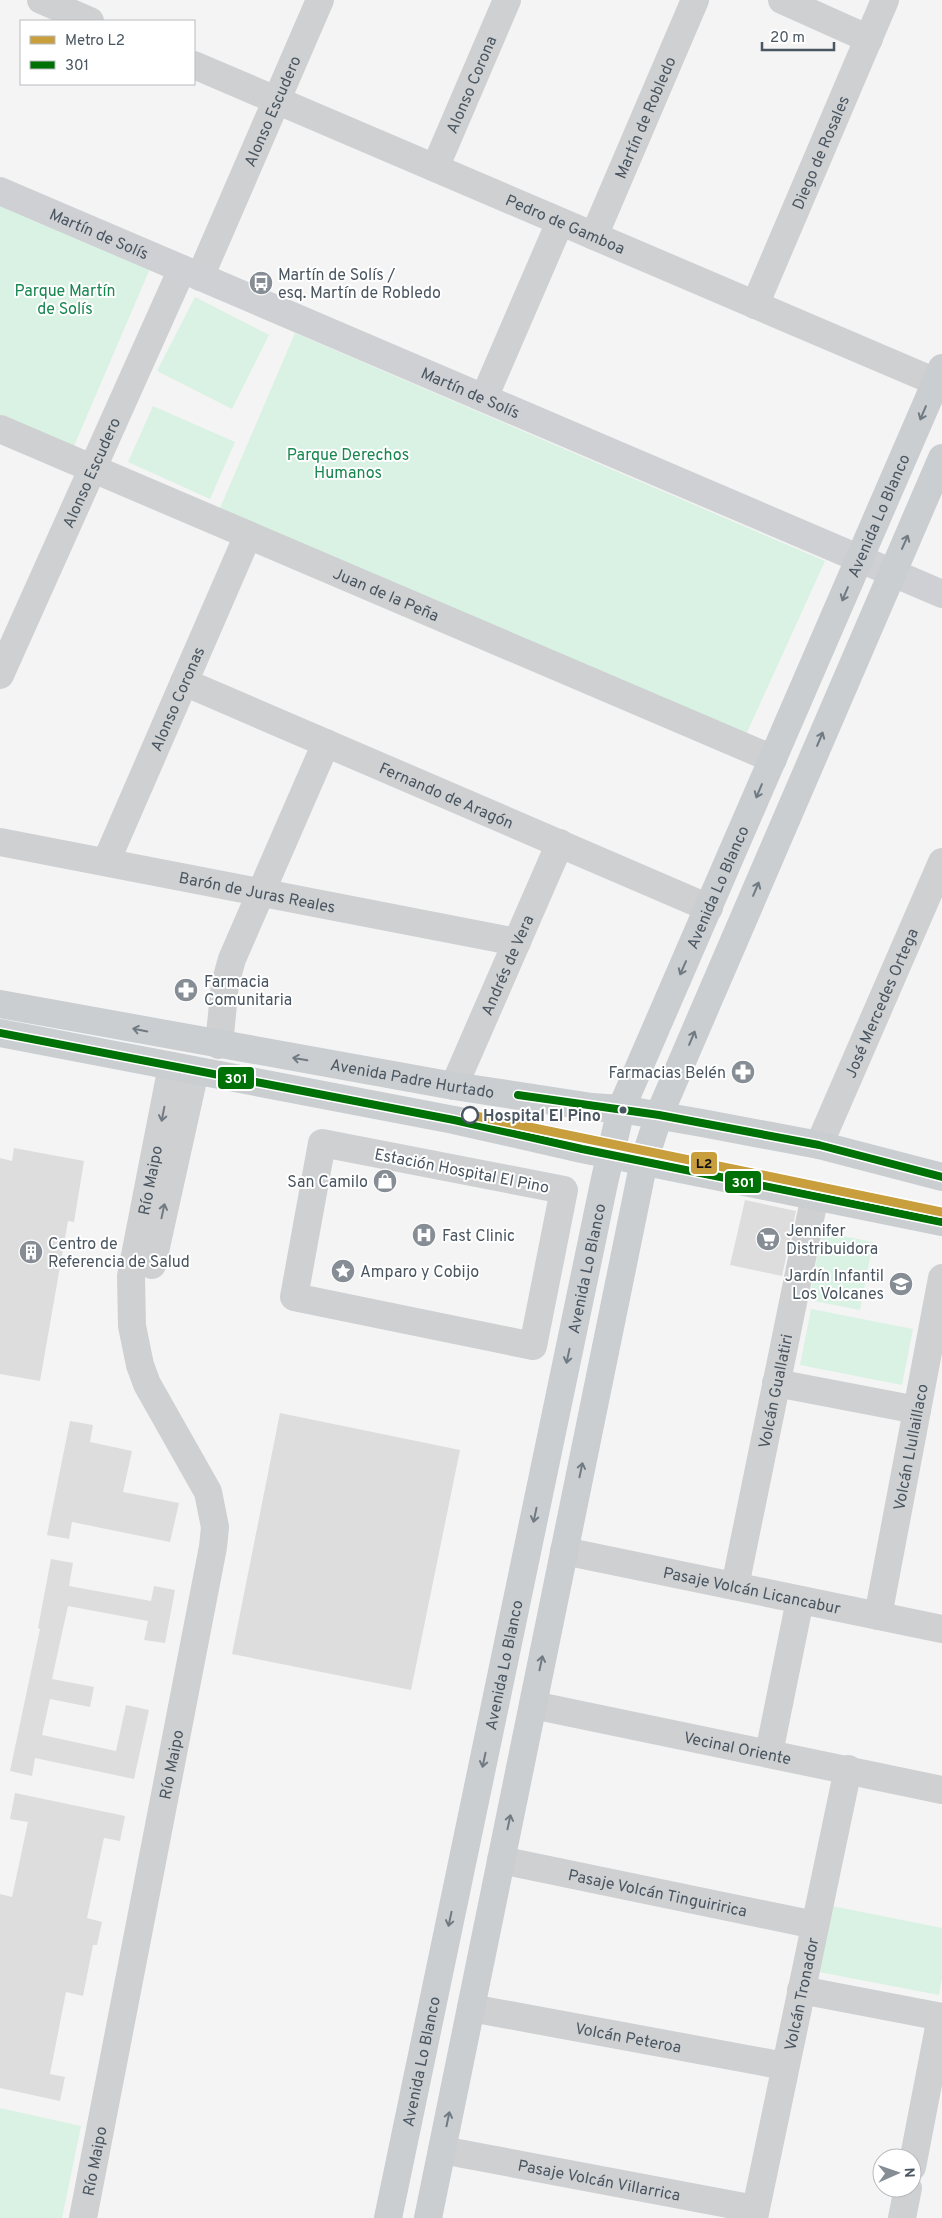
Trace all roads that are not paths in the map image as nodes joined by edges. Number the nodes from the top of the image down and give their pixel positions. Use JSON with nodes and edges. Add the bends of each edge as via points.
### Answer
{"nodes":[{"id":1,"x":41,"y":0,"type":"edge"},
{"id":2,"x":320,"y":0,"type":"edge"},
{"id":3,"x":507,"y":0,"type":"edge"},
{"id":4,"x":695,"y":0,"type":"edge"},
{"id":5,"x":782,"y":0,"type":"edge"},
{"id":6,"x":885,"y":0,"type":"edge"},
{"id":7,"x":88,"y":20,"type":"edge"},
{"id":8,"x":869,"y":39,"type":"junction"},
{"id":9,"x":195,"y":65,"type":"edge"},
{"id":10,"x":277,"y":101,"type":"junction"},
{"id":11,"x":435,"y":168,"type":"junction"},
{"id":12,"x":0,"y":191,"type":"edge"},
{"id":13,"x":560,"y":222,"type":"junction"},
{"id":14,"x":594,"y":236,"type":"junction"},
{"id":15,"x":191,"y":273,"type":"junction"},
{"id":16,"x":755,"y":305,"type":"junction"},
{"id":17,"x":939,"y":375,"type":"edge"},
{"id":18,"x":484,"y":398,"type":"junction"},
{"id":19,"x":0,"y":429,"type":"edge"},
{"id":20,"x":942,"y":458,"type":"edge"},
{"id":21,"x":92,"y":468,"type":"junction"},
{"id":22,"x":248,"y":535,"type":"junction"},
{"id":23,"x":860,"y":559,"type":"junction"},
{"id":24,"x":892,"y":572,"type":"junction"},
{"id":25,"x":942,"y":594,"type":"edge"},
{"id":26,"x":0,"y":672,"type":"edge"},
{"id":27,"x":184,"y":682,"type":"junction"},
{"id":28,"x":326,"y":743,"type":"junction"},
{"id":29,"x":773,"y":759,"type":"junction"},
{"id":30,"x":0,"y":842,"type":"edge"},
{"id":31,"x":560,"y":843,"type":"junction"},
{"id":32,"x":106,"y":862,"type":"junction"},
{"id":33,"x":942,"y":862,"type":"edge"},
{"id":34,"x":260,"y":892,"type":"junction"},
{"id":35,"x":709,"y":908,"type":"junction"},
{"id":36,"x":517,"y":942,"type":"junction"},
{"id":37,"x":0,"y":1004,"type":"edge"},
{"id":38,"x":0,"y":1033,"type":"edge"},
{"id":39,"x":219,"y":1045,"type":"junction"},
{"id":40,"x":183,"y":1068,"type":"junction"},
{"id":41,"x":454,"y":1086,"type":"junction"},
{"id":42,"x":621,"y":1109,"type":"junction"},
{"id":43,"x":659,"y":1115,"type":"junction"},
{"id":44,"x":819,"y":1145,"type":"junction"},
{"id":45,"x":610,"y":1154,"type":"junction"},
{"id":46,"x":644,"y":1161,"type":"junction"},
{"id":47,"x":942,"y":1177,"type":"edge"},
{"id":48,"x":815,"y":1195,"type":"junction"},
{"id":49,"x":942,"y":1222,"type":"edge"},
{"id":50,"x":942,"y":1278,"type":"edge"},
{"id":51,"x":294,"y":1297,"type":"joint"},
{"id":52,"x":776,"y":1383,"type":"junction"},
{"id":53,"x":917,"y":1410,"type":"junction"},
{"id":54,"x":564,"y":1551,"type":"junction"},
{"id":55,"x":735,"y":1586,"type":"junction"},
{"id":56,"x":800,"y":1600,"type":"junction"},
{"id":57,"x":878,"y":1616,"type":"junction"},
{"id":58,"x":942,"y":1629,"type":"edge"},
{"id":59,"x":533,"y":1705,"type":"junction"},
{"id":60,"x":769,"y":1753,"type":"junction"},
{"id":61,"x":848,"y":1769,"type":"junction"},
{"id":62,"x":942,"y":1790,"type":"edge"},
{"id":63,"x":501,"y":1860,"type":"junction"},
{"id":64,"x":815,"y":1925,"type":"junction"},
{"id":65,"x":801,"y":1990,"type":"junction"},
{"id":66,"x":471,"y":2008,"type":"junction"},
{"id":67,"x":942,"y":2017,"type":"edge"},
{"id":68,"x":785,"y":2066,"type":"junction"},
{"id":69,"x":916,"y":2148,"type":"edge"},
{"id":70,"x":442,"y":2150,"type":"junction"},
{"id":71,"x":906,"y":2198,"type":"edge"},
{"id":72,"x":754,"y":2214,"type":"edge"},
{"id":73,"x":84,"y":2218,"type":"edge"},
{"id":74,"x":388,"y":2218,"type":"edge"},
{"id":75,"x":428,"y":2218,"type":"edge"},
{"id":76,"x":902,"y":2218,"type":"edge"}],
"edges":[{"from":1,"to":7,"type":"street"},
{"from":2,"to":10,"type":"street","name":"Alonso Escudero"},
{"from":3,"to":11,"type":"street","name":"Alonso Corona"},
{"from":4,"to":14,"type":"street","name":"Martín de Robledo"},
{"from":5,"to":8,"type":"street"},
{"from":6,"to":8,"type":"street","name":"Diego de Rosales"},
{"from":8,"to":16,"type":"street","name":"Diego de Rosales"},
{"from":9,"to":10,"type":"street","name":"Pedro de Gamboa"},
{"from":10,"to":11,"type":"street","name":"Pedro de Gamboa"},
{"from":10,"to":15,"type":"street","name":"Alonso Escudero"},
{"from":11,"to":13,"type":"street","name":"Pedro de Gamboa"},
{"from":12,"to":15,"type":"street","name":"Martín de Solís"},
{"from":13,"to":14,"type":"street","name":"Pedro de Gamboa"},
{"from":13,"to":18,"type":"street"},
{"from":14,"to":16,"type":"street","name":"Pedro de Gamboa"},
{"from":15,"to":18,"type":"street","name":"Martín de Solís"},
{"from":15,"to":21,"type":"street","name":"Alonso Escudero"},
{"from":16,"to":17,"type":"street","name":"Pedro de Gamboa"},
{"from":17,"to":23,"type":"main road","name":"Avenida Lo Blanco","one_way":true},
{"from":18,"to":23,"type":"street","name":"Martín de Solís"},
{"from":19,"to":21,"type":"street","name":"Juan de la Peña"},
{"from":24,"to":20,"type":"main road","one_way":true},
{"from":21,"to":22,"type":"street","name":"Juan de la Peña"},
{"from":21,"to":26,"type":"street","name":"Alonso Escudero"},
{"from":22,"to":27,"type":"street","name":"Alonso Coronas"},
{"from":22,"to":29,"type":"street","name":"Juan de la Peña"},
{"from":23,"to":24,"type":"street","name":"Martín de Solís"},
{"from":23,"to":29,"type":"main road","name":"Avenida Lo Blanco","one_way":true},
{"from":24,"to":25,"type":"street","name":"Martín de Solís"},
{"from":43,"to":24,"type":"main road","one_way":true},
{"from":27,"to":28,"type":"street","name":"Fernando de Aragón"},
{"from":27,"to":32,"type":"street","name":"Alonso Coronas"},
{"from":28,"to":31,"type":"street","name":"Fernando de Aragón"},
{"from":28,"to":34,"type":"street"},
{"from":29,"to":35,"type":"main road","name":"Avenida Lo Blanco","one_way":true},
{"from":30,"to":32,"type":"street","name":"Barón de Juras Reales"},
{"from":31,"to":35,"type":"street","name":"Fernando de Aragón"},
{"from":31,"to":36,"type":"street","name":"Andrés de Vera"},
{"from":32,"to":34,"type":"street","name":"Barón de Juras Reales"},
{"from":33,"to":44,"type":"street","name":"José Mercedes Ortega"},
{"from":34,"to":36,"type":"street","name":"Barón de Juras Reales"},
{"from":34,"to":39,"type":"street","via":[[228,971]]},
{"from":35,"to":42,"type":"main road","name":"Avenida Lo Blanco","one_way":true},
{"from":36,"to":41,"type":"street","name":"Andrés de Vera"},
{"from":39,"to":37,"type":"main road","name":"Avenida Padre Hurtado","one_way":true},
{"from":38,"to":40,"type":"main road","name":"Avenida Padre Hurtado"},
{"from":41,"to":39,"type":"main road","name":"Avenida Padre Hurtado","one_way":true},
{"from":40,"to":45,"type":"main road","name":"Avenida Padre Hurtado","via":[[454,1120]]},
{"from":40,"to":73,"type":"street","name":"Río Maipo","via":[[131,1276],[132,1326],[147,1384],[208,1492],[215,1527]]},
{"from":41,"to":42,"type":"main road","name":"Avenida Padre Hurtado"},
{"from":42,"to":43,"type":"main road","name":"Avenida Padre Hurtado"},
{"from":42,"to":45,"type":"main road","name":"Avenida Lo Blanco"},
{"from":43,"to":44,"type":"main road","name":"Avenida Padre Hurtado"},
{"from":43,"to":46,"type":"main road"},
{"from":44,"to":47,"type":"main road","name":"Avenida Padre Hurtado"},
{"from":45,"to":46,"type":"main road","name":"Avenida Padre Hurtado"},
{"from":45,"to":74,"type":"main road","name":"Avenida Lo Blanco","one_way":true},
{"from":46,"to":48,"type":"main road","name":"Avenida Padre Hurtado"},
{"from":54,"to":46,"type":"main road","one_way":true},
{"from":48,"to":49,"type":"main road","name":"Avenida Padre Hurtado"},
{"from":48,"to":52,"type":"street","name":"Volcán Guallatiri"},
{"from":50,"to":53,"type":"street","name":"Volcán Llullaillaco"},
{"from":51,"to":51,"type":"street","name":"Estación Hospital El Pino","via":[[533,1346],[564,1190],[322,1143]]},
{"from":52,"to":53,"type":"street"},
{"from":52,"to":55,"type":"street","name":"Volcán Guallatiri"},
{"from":53,"to":57,"type":"street","name":"Volcán Llullaillaco"},
{"from":54,"to":55,"type":"street","name":"Pasaje Volcán Licancabur"},
{"from":59,"to":54,"type":"main road","one_way":true},
{"from":55,"to":56,"type":"street","name":"Pasaje Volcán Licancabur"},
{"from":56,"to":57,"type":"street","name":"Pasaje Volcán Licancabur"},
{"from":56,"to":60,"type":"street"},
{"from":57,"to":58,"type":"street","name":"Pasaje Volcán Licancabur"},
{"from":59,"to":60,"type":"street","name":"Vecinal Oriente"},
{"from":63,"to":59,"type":"main road","one_way":true},
{"from":60,"to":61,"type":"street","name":"Vecinal Oriente"},
{"from":61,"to":62,"type":"street","name":"Vecinal Oriente"},
{"from":61,"to":64,"type":"street","name":"Volcán Tronador"},
{"from":63,"to":64,"type":"street","name":"Pasaje Volcán Tinguiririca"},
{"from":63,"to":66,"type":"main road"},
{"from":64,"to":65,"type":"street","name":"Volcán Tronador"},
{"from":65,"to":67,"type":"street"},
{"from":65,"to":68,"type":"street","name":"Volcán Tronador"},
{"from":66,"to":68,"type":"street","name":"Volcán Peteroa"},
{"from":70,"to":66,"type":"main road","one_way":true},
{"from":67,"to":69,"type":"street"},
{"from":68,"to":72,"type":"street","name":"Volcán Tronador"},
{"from":70,"to":72,"type":"street","name":"Pasaje Volcán Villarrica"},
{"from":70,"to":75,"type":"main road"},
{"from":71,"to":76,"type":"street"}]}
